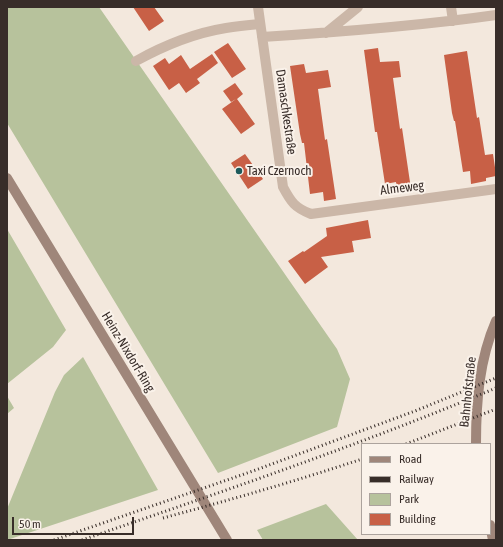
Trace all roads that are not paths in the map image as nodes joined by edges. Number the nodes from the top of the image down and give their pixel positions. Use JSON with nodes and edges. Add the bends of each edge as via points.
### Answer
{"nodes":[{"id":1,"x":258,"y":7,"type":"edge"},
{"id":2,"x":358,"y":7,"type":"edge"},
{"id":3,"x":451,"y":7,"type":"edge"},
{"id":4,"x":496,"y":15,"type":"edge"},
{"id":5,"x":453,"y":21,"type":"junction"},
{"id":6,"x":260,"y":24,"type":"junction"},
{"id":7,"x":326,"y":33,"type":"junction"},
{"id":8,"x":262,"y":37,"type":"junction"},
{"id":9,"x":136,"y":61,"type":"dead end"},
{"id":10,"x":7,"y":178,"type":"edge"},
{"id":11,"x":496,"y":189,"type":"edge"},
{"id":12,"x":311,"y":214,"type":"joint"},
{"id":13,"x":496,"y":321,"type":"edge"},
{"id":14,"x":476,"y":443,"type":"edge"},
{"id":15,"x":225,"y":537,"type":"edge"}],
"edges":[{"from":1,"to":6,"type":"street","name":"Damaschkestraße"},
{"from":2,"to":7,"type":"street"},
{"from":3,"to":5,"type":"street"},
{"from":4,"to":5,"type":"street"},
{"from":5,"to":7,"type":"street"},
{"from":6,"to":8,"type":"street","name":"Damaschkestraße"},
{"from":6,"to":9,"type":"street","via":[[225,28],[194,36]]},
{"from":7,"to":8,"type":"street"},
{"from":8,"to":12,"type":"street","name":"Damaschkestraße","via":[[283,188],[300,210]]},
{"from":10,"to":15,"type":"main road","name":"Heinz-Nixdorf-Ring"},
{"from":11,"to":12,"type":"street","name":"Almeweg"},
{"from":13,"to":14,"type":"main road","name":"Bahnhofstraße","via":[[484,355],[477,400]]}]}
